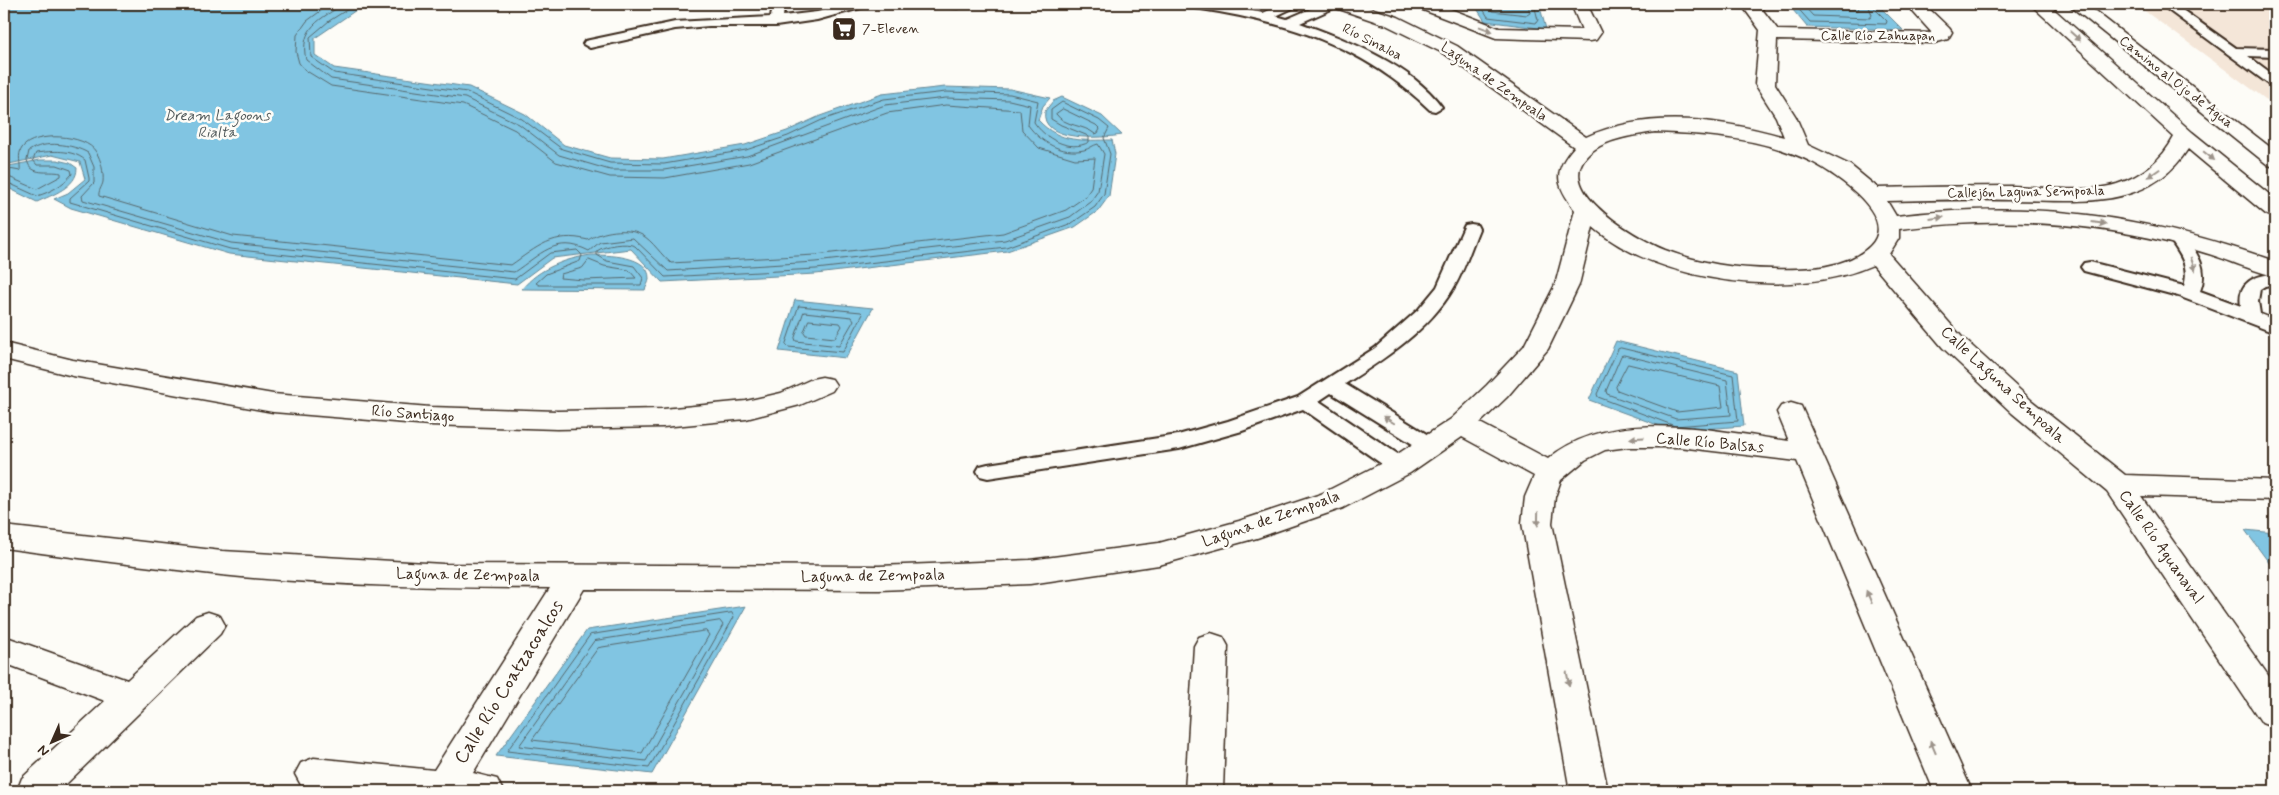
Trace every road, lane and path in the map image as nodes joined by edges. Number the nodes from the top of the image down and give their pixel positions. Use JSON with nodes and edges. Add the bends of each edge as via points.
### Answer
{"nodes":[{"id":1,"x":779,"y":4,"type":"edge"},
{"id":2,"x":860,"y":4,"type":"edge"},
{"id":3,"x":1195,"y":4,"type":"edge"},
{"id":4,"x":1291,"y":4,"type":"edge"},
{"id":5,"x":1332,"y":4,"type":"edge"},
{"id":6,"x":1342,"y":4,"type":"edge"},
{"id":7,"x":1424,"y":4,"type":"edge"},
{"id":8,"x":1579,"y":4,"type":"edge"},
{"id":9,"x":1749,"y":4,"type":"edge"},
{"id":10,"x":1914,"y":4,"type":"edge"},
{"id":11,"x":2038,"y":4,"type":"edge"},
{"id":12,"x":2076,"y":4,"type":"edge"},
{"id":13,"x":2166,"y":4,"type":"edge"},
{"id":14,"x":1266,"y":16,"type":"junction"},
{"id":15,"x":1464,"y":20,"type":"junction"},
{"id":16,"x":776,"y":22,"type":"junction"},
{"id":17,"x":1289,"y":23,"type":"junction"},
{"id":18,"x":1420,"y":34,"type":"junction"},
{"id":19,"x":1769,"y":35,"type":"junction"},
{"id":20,"x":590,"y":44,"type":"dead end"},
{"id":21,"x":2233,"y":52,"type":"junction"},
{"id":22,"x":2275,"y":53,"type":"edge"},
{"id":23,"x":2275,"y":82,"type":"edge"},
{"id":24,"x":1435,"y":107,"type":"dead end"},
{"id":25,"x":2185,"y":136,"type":"junction"},
{"id":26,"x":1586,"y":146,"type":"junction"},
{"id":27,"x":1799,"y":149,"type":"junction"},
{"id":28,"x":2274,"y":160,"type":"edge"},
{"id":29,"x":2117,"y":190,"type":"junction"},
{"id":30,"x":1874,"y":195,"type":"junction"},
{"id":31,"x":2275,"y":210,"type":"edge"},
{"id":32,"x":1586,"y":211,"type":"junction"},
{"id":33,"x":1888,"y":224,"type":"junction"},
{"id":34,"x":1471,"y":229,"type":"dead end"},
{"id":35,"x":2148,"y":230,"type":"junction"},
{"id":36,"x":2177,"y":238,"type":"junction"},
{"id":37,"x":1876,"y":254,"type":"junction"},
{"id":38,"x":2090,"y":267,"type":"dead end"},
{"id":39,"x":2275,"y":270,"type":"edge"},
{"id":40,"x":2275,"y":279,"type":"edge"},
{"id":41,"x":2190,"y":293,"type":"junction"},
{"id":42,"x":2252,"y":317,"type":"junction"},
{"id":43,"x":2275,"y":327,"type":"edge"},
{"id":44,"x":4,"y":351,"type":"edge"},
{"id":45,"x":822,"y":385,"type":"dead end"},
{"id":46,"x":1332,"y":385,"type":"junction"},
{"id":47,"x":1305,"y":401,"type":"junction"},
{"id":48,"x":1791,"y":412,"type":"dead end"},
{"id":49,"x":1461,"y":425,"type":"junction"},
{"id":50,"x":1431,"y":446,"type":"junction"},
{"id":51,"x":1808,"y":453,"type":"junction"},
{"id":52,"x":1400,"y":466,"type":"junction"},
{"id":53,"x":988,"y":471,"type":"dead end"},
{"id":54,"x":1550,"y":473,"type":"junction"},
{"id":55,"x":2118,"y":485,"type":"junction"},
{"id":56,"x":2275,"y":490,"type":"edge"},
{"id":57,"x":4,"y":537,"type":"edge"},
{"id":58,"x":574,"y":577,"type":"junction"},
{"id":59,"x":208,"y":625,"type":"dead end"},
{"id":60,"x":1210,"y":646,"type":"dead end"},
{"id":61,"x":4,"y":649,"type":"edge"},
{"id":62,"x":134,"y":697,"type":"junction"},
{"id":63,"x":2275,"y":713,"type":"edge"},
{"id":64,"x":314,"y":774,"type":"dead end"},
{"id":65,"x":444,"y":787,"type":"junction"},
{"id":66,"x":36,"y":790,"type":"dead end"},
{"id":67,"x":484,"y":791,"type":"edge"},
{"id":68,"x":1204,"y":791,"type":"edge"},
{"id":69,"x":1590,"y":791,"type":"edge"},
{"id":70,"x":1953,"y":791,"type":"edge"}],
"edges":[{"from":1,"to":16,"type":"lane"},
{"from":2,"to":16,"type":"lane","via":[[818,17]]},
{"from":3,"to":14,"type":"lane","name":"Río Sinaloa"},
{"from":4,"to":14,"type":"lane"},
{"from":5,"to":17,"type":"lane"},
{"from":6,"to":18,"type":"street","name":"Laguna de Zempoala"},
{"from":7,"to":15,"type":"street"},
{"from":15,"to":8,"type":"street","one_way":true,"via":[[1496,32],[1590,36],[1592,33]]},
{"from":9,"to":19,"type":"street","via":[[1766,24]]},
{"from":10,"to":19,"type":"street","name":"Calle Río Zahuapan","via":[[1943,32],[1942,35],[1934,38]]},
{"from":11,"to":25,"type":"street","one_way":true},
{"from":12,"to":28,"type":"street","name":"Camino al Ojo de Agua"},
{"from":13,"to":21,"type":"lane"},
{"from":14,"to":17,"type":"lane","name":"Río Sinaloa"},
{"from":15,"to":18,"type":"street"},
{"from":16,"to":20,"type":"lane","via":[[670,26]]},
{"from":17,"to":24,"type":"lane","name":"Río Sinaloa","via":[[1371,57],[1403,76]]},
{"from":18,"to":26,"type":"street","name":"Laguna de Zempoala","via":[[1479,68]]},
{"from":19,"to":27,"type":"street","via":[[1765,84],[1786,117]]},
{"from":21,"to":22,"type":"lane"},
{"from":21,"to":23,"type":"lane"},
{"from":25,"to":29,"type":"street","name":"Callejón Laguna Sempoala","one_way":true,"via":[[2165,166],[2150,177]]},
{"from":25,"to":31,"type":"street","one_way":true},
{"from":26,"to":27,"type":"street","via":[[1615,133],[1655,126],[1701,127],[1751,134]]},
{"from":26,"to":32,"type":"street","via":[[1570,164],[1570,187]]},
{"from":27,"to":30,"type":"street","via":[[1842,170]]},
{"from":29,"to":30,"type":"street","name":"Callejón Laguna Sempoala","via":[[2073,194]]},
{"from":29,"to":35,"type":"street"},
{"from":30,"to":33,"type":"street"},
{"from":32,"to":37,"type":"street","via":[[1616,234],[1656,254],[1706,269],[1759,277],[1808,277],[1848,269]]},
{"from":32,"to":49,"type":"street","name":"Laguna de Zempoala","via":[[1566,285],[1535,349]]},
{"from":33,"to":35,"type":"street","name":"Callejón Laguna Sempoala","one_way":true,"via":[[1951,216],[2003,215],[2070,219]]},
{"from":33,"to":37,"type":"street","via":[[1886,240]]},
{"from":34,"to":46,"type":"lane","via":[[1445,288],[1424,314],[1382,352]]},
{"from":35,"to":36,"type":"street","name":"Callejón Laguna Sempoala"},
{"from":36,"to":39,"type":"street","name":"Callejón Laguna Sempoala"},
{"from":36,"to":41,"type":"lane","one_way":true,"via":[[2196,269]]},
{"from":37,"to":55,"type":"street","name":"Calle Laguna Sempoala","via":[[1952,342],[2022,407]]},
{"from":38,"to":41,"type":"lane"},
{"from":40,"to":42,"type":"lane","via":[[2253,284],[2248,291]]},
{"from":41,"to":42,"type":"lane"},
{"from":42,"to":43,"type":"lane"},
{"from":44,"to":45,"type":"street","name":"Río Santiago","via":[[73,368],[263,401],[430,416],[557,420],[663,418],[746,410],[790,399]]},
{"from":46,"to":47,"type":"lane"},
{"from":50,"to":46,"type":"lane","one_way":true},
{"from":47,"to":52,"type":"lane"},
{"from":47,"to":53,"type":"lane","via":[[1180,442]]},
{"from":48,"to":51,"type":"street"},
{"from":49,"to":50,"type":"street","name":"Laguna de Zempoala"},
{"from":49,"to":54,"type":"street"},
{"from":50,"to":52,"type":"street","name":"Laguna de Zempoala"},
{"from":51,"to":54,"type":"street","name":"Calle Río Balsas","one_way":true,"via":[[1676,437],[1642,437],[1600,441],[1571,456]]},
{"from":70,"to":51,"type":"street","one_way":true},
{"from":52,"to":58,"type":"street","name":"Laguna de Zempoala","via":[[1332,501],[1246,530],[1150,556],[1030,572],[879,578]]},
{"from":54,"to":69,"type":"street","name":"Calle Río Balsas","one_way":true,"via":[[1541,492],[1537,523]]},
{"from":55,"to":56,"type":"street","name":"Calle Río Aguanaval"},
{"from":55,"to":63,"type":"street","name":"Calle Río Aguanaval"},
{"from":57,"to":58,"type":"street","name":"Laguna de Zempoala","via":[[222,563],[316,570],[443,576]]},
{"from":58,"to":65,"type":"street","name":"Calle Río Coatzacoalcos"},
{"from":59,"to":62,"type":"street"},
{"from":60,"to":68,"type":"street"},
{"from":61,"to":62,"type":"street"},
{"from":62,"to":66,"type":"street"},
{"from":64,"to":65,"type":"street","name":"Calle Río Coatzacoalcos"},
{"from":65,"to":67,"type":"street","name":"Calle Río Coatzacoalcos"}]}
